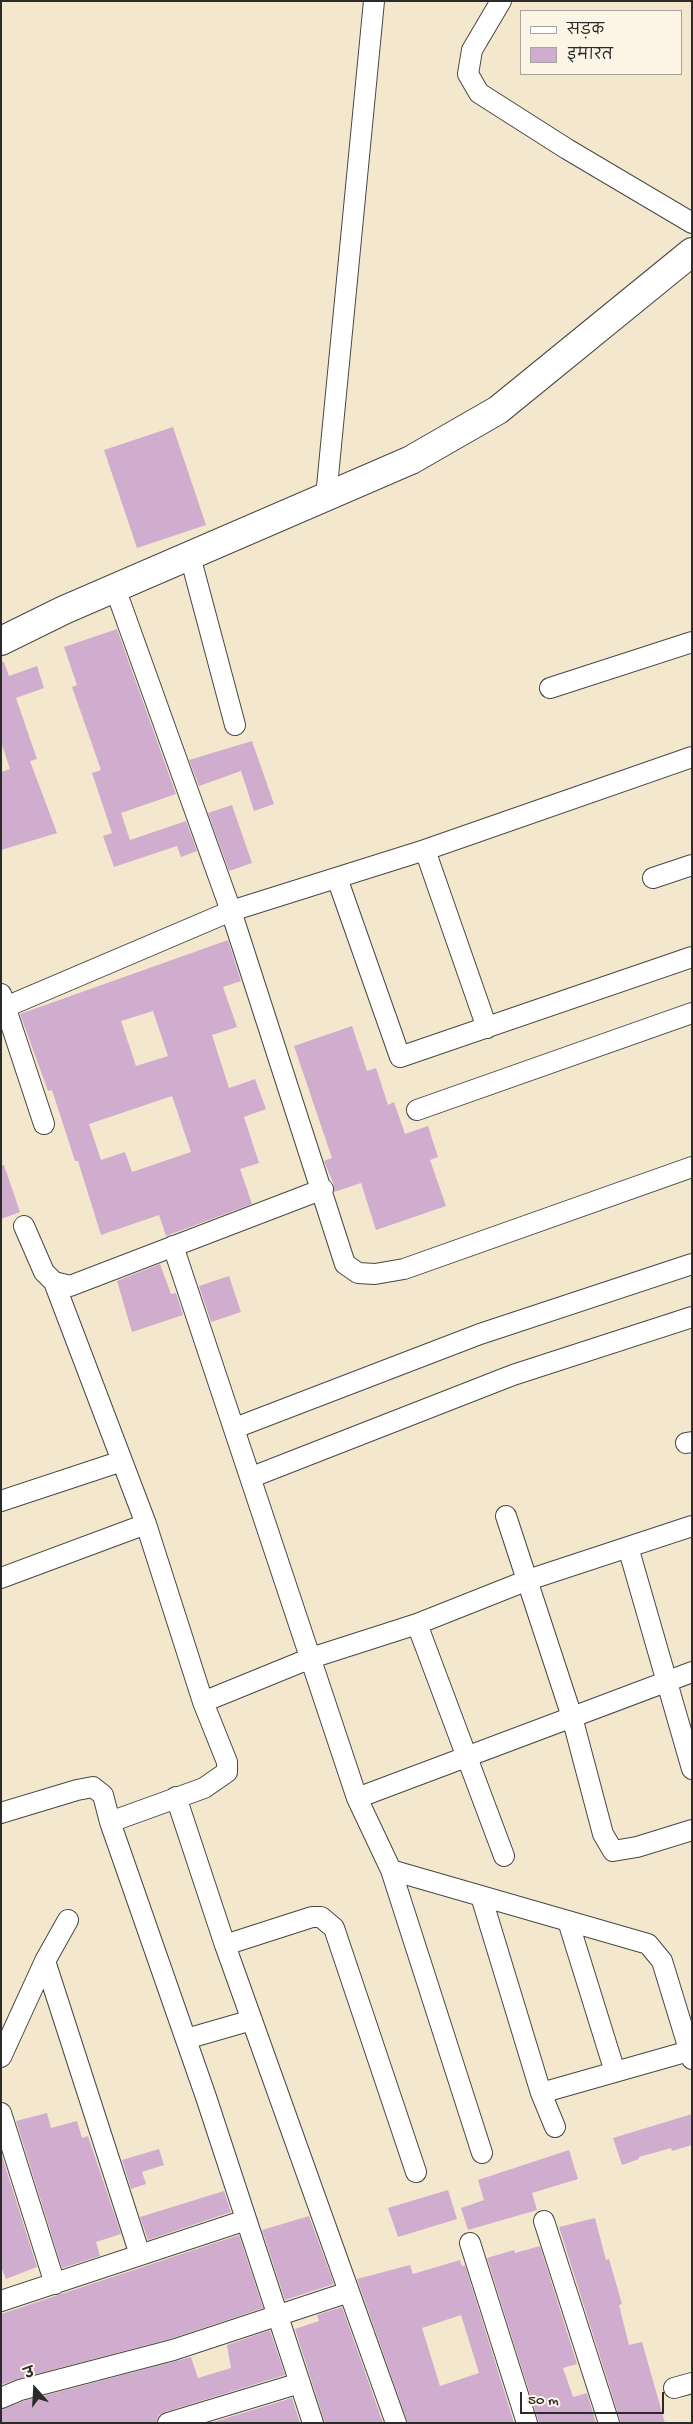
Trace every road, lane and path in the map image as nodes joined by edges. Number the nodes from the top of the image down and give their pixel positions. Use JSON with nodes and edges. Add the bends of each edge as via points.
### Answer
{"nodes":[{"id":1,"x":374,"y":1,"type":"edge"},
{"id":2,"x":501,"y":1,"type":"edge"},
{"id":3,"x":692,"y":223,"type":"edge"},
{"id":4,"x":692,"y":252,"type":"edge"},
{"id":5,"x":326,"y":497,"type":"junction"},
{"id":6,"x":190,"y":556,"type":"junction"},
{"id":7,"x":115,"y":588,"type":"junction"},
{"id":8,"x":1,"y":641,"type":"edge"},
{"id":9,"x":692,"y":642,"type":"edge"},
{"id":10,"x":550,"y":688,"type":"dead end"},
{"id":11,"x":235,"y":725,"type":"dead end"},
{"id":12,"x":692,"y":758,"type":"edge"},
{"id":13,"x":425,"y":850,"type":"junction"},
{"id":14,"x":692,"y":865,"type":"edge"},
{"id":15,"x":337,"y":878,"type":"junction"},
{"id":16,"x":653,"y":878,"type":"dead end"},
{"id":17,"x":231,"y":911,"type":"junction"},
{"id":18,"x":692,"y":957,"type":"edge"},
{"id":19,"x":3,"y":1003,"type":"edge"},
{"id":20,"x":692,"y":1014,"type":"edge"},
{"id":21,"x":487,"y":1028,"type":"junction"},
{"id":22,"x":417,"y":1110,"type":"dead end"},
{"id":23,"x":44,"y":1124,"type":"dead end"},
{"id":24,"x":692,"y":1167,"type":"edge"},
{"id":25,"x":323,"y":1189,"type":"junction"},
{"id":26,"x":24,"y":1226,"type":"dead end"},
{"id":27,"x":173,"y":1246,"type":"junction"},
{"id":28,"x":692,"y":1264,"type":"edge"},
{"id":29,"x":54,"y":1282,"type":"junction"},
{"id":30,"x":692,"y":1317,"type":"edge"},
{"id":31,"x":235,"y":1428,"type":"junction"},
{"id":32,"x":122,"y":1461,"type":"junction"},
{"id":33,"x":252,"y":1477,"type":"junction"},
{"id":34,"x":1,"y":1501,"type":"edge"},
{"id":35,"x":506,"y":1516,"type":"dead end"},
{"id":36,"x":146,"y":1524,"type":"junction"},
{"id":37,"x":692,"y":1526,"type":"edge"},
{"id":38,"x":628,"y":1547,"type":"junction"},
{"id":39,"x":1,"y":1578,"type":"edge"},
{"id":40,"x":528,"y":1580,"type":"junction"},
{"id":41,"x":417,"y":1624,"type":"junction"},
{"id":42,"x":311,"y":1658,"type":"junction"},
{"id":43,"x":692,"y":1672,"type":"edge"},
{"id":44,"x":666,"y":1680,"type":"junction"},
{"id":45,"x":204,"y":1702,"type":"junction"},
{"id":46,"x":572,"y":1717,"type":"junction"},
{"id":47,"x":467,"y":1758,"type":"junction"},
{"id":48,"x":692,"y":1769,"type":"edge"},
{"id":49,"x":176,"y":1797,"type":"junction"},
{"id":50,"x":357,"y":1798,"type":"junction"},
{"id":51,"x":1,"y":1814,"type":"edge"},
{"id":52,"x":110,"y":1822,"type":"junction"},
{"id":53,"x":692,"y":1830,"type":"edge"},
{"id":54,"x":504,"y":1856,"type":"dead end"},
{"id":55,"x":390,"y":1870,"type":"junction"},
{"id":56,"x":481,"y":1896,"type":"junction"},
{"id":57,"x":68,"y":1920,"type":"dead end"},
{"id":58,"x":568,"y":1922,"type":"junction"},
{"id":59,"x":225,"y":1944,"type":"junction"},
{"id":60,"x":46,"y":1961,"type":"junction"},
{"id":61,"x":252,"y":2020,"type":"junction"},
{"id":62,"x":186,"y":2039,"type":"junction"},
{"id":63,"x":691,"y":2055,"type":"edge"},
{"id":64,"x":1,"y":2057,"type":"edge"},
{"id":65,"x":614,"y":2072,"type":"junction"},
{"id":66,"x":541,"y":2093,"type":"junction"},
{"id":67,"x":1,"y":2113,"type":"edge"},
{"id":68,"x":555,"y":2127,"type":"dead end"},
{"id":69,"x":482,"y":2153,"type":"dead end"},
{"id":70,"x":416,"y":2172,"type":"dead end"},
{"id":71,"x":246,"y":2220,"type":"junction"},
{"id":72,"x":544,"y":2221,"type":"dead end"},
{"id":73,"x":470,"y":2243,"type":"dead end"},
{"id":74,"x":140,"y":2255,"type":"junction"},
{"id":75,"x":55,"y":2284,"type":"junction"},
{"id":76,"x":349,"y":2292,"type":"junction"},
{"id":77,"x":1,"y":2301,"type":"edge"},
{"id":78,"x":278,"y":2317,"type":"junction"},
{"id":79,"x":300,"y":2383,"type":"junction"},
{"id":80,"x":1,"y":2398,"type":"edge"},
{"id":81,"x":168,"y":2423,"type":"edge"},
{"id":82,"x":313,"y":2423,"type":"edge"},
{"id":83,"x":396,"y":2423,"type":"edge"},
{"id":84,"x":527,"y":2423,"type":"edge"},
{"id":85,"x":609,"y":2423,"type":"edge"}],
"edges":[{"from":1,"to":5,"type":"street"},
{"from":2,"to":3,"type":"street","via":[[472,50],[468,74],[479,93]]},
{"from":4,"to":5,"type":"street","via":[[498,410],[411,460]]},
{"from":5,"to":6,"type":"street"},
{"from":6,"to":7,"type":"street"},
{"from":6,"to":11,"type":"street"},
{"from":7,"to":8,"type":"street"},
{"from":7,"to":17,"type":"street"},
{"from":9,"to":10,"type":"street"},
{"from":12,"to":13,"type":"street"},
{"from":13,"to":15,"type":"street"},
{"from":13,"to":21,"type":"street"},
{"from":14,"to":16,"type":"street"},
{"from":15,"to":17,"type":"street"},
{"from":15,"to":21,"type":"street","via":[[400,1057]]},
{"from":17,"to":19,"type":"street"},
{"from":17,"to":25,"type":"street"},
{"from":18,"to":21,"type":"street"},
{"from":19,"to":23,"type":"street"},
{"from":20,"to":22,"type":"street"},
{"from":24,"to":25,"type":"street","via":[[404,1269],[375,1274],[358,1274],[345,1264]]},
{"from":25,"to":27,"type":"street"},
{"from":26,"to":29,"type":"street","via":[[44,1272]]},
{"from":27,"to":29,"type":"street","via":[[82,1283],[70,1286]]},
{"from":27,"to":31,"type":"street"},
{"from":28,"to":31,"type":"street","via":[[480,1334]]},
{"from":29,"to":32,"type":"street"},
{"from":30,"to":33,"type":"street","via":[[513,1375]]},
{"from":31,"to":33,"type":"street"},
{"from":32,"to":34,"type":"street"},
{"from":32,"to":36,"type":"street"},
{"from":33,"to":42,"type":"street"},
{"from":35,"to":40,"type":"street"},
{"from":36,"to":39,"type":"street"},
{"from":36,"to":45,"type":"street"},
{"from":37,"to":38,"type":"street"},
{"from":38,"to":40,"type":"street"},
{"from":38,"to":44,"type":"street"},
{"from":40,"to":41,"type":"street"},
{"from":40,"to":46,"type":"street"},
{"from":41,"to":42,"type":"street"},
{"from":41,"to":47,"type":"street"},
{"from":42,"to":45,"type":"street"},
{"from":42,"to":50,"type":"street"},
{"from":43,"to":44,"type":"street"},
{"from":44,"to":46,"type":"street"},
{"from":44,"to":48,"type":"street"},
{"from":45,"to":49,"type":"street","via":[[227,1762],[227,1772],[204,1788]]},
{"from":46,"to":47,"type":"street"},
{"from":46,"to":53,"type":"street","via":[[603,1834],[613,1851]]},
{"from":47,"to":50,"type":"street"},
{"from":47,"to":54,"type":"street"},
{"from":49,"to":52,"type":"street"},
{"from":49,"to":59,"type":"street"},
{"from":50,"to":55,"type":"street"},
{"from":51,"to":52,"type":"street","via":[[93,1787],[104,1795]]},
{"from":52,"to":62,"type":"street"},
{"from":55,"to":56,"type":"street"},
{"from":55,"to":69,"type":"street"},
{"from":56,"to":58,"type":"street"},
{"from":56,"to":66,"type":"street"},
{"from":57,"to":60,"type":"street"},
{"from":58,"to":63,"type":"street","via":[[648,1944],[662,1961]]},
{"from":58,"to":65,"type":"street"},
{"from":59,"to":61,"type":"street"},
{"from":59,"to":70,"type":"street","via":[[312,1917],[321,1917],[334,1928]]},
{"from":60,"to":64,"type":"street"},
{"from":60,"to":74,"type":"street"},
{"from":61,"to":62,"type":"street"},
{"from":61,"to":76,"type":"street"},
{"from":62,"to":71,"type":"street"},
{"from":63,"to":65,"type":"street"},
{"from":65,"to":66,"type":"street"},
{"from":66,"to":68,"type":"street"},
{"from":67,"to":75,"type":"street"},
{"from":71,"to":74,"type":"street"},
{"from":71,"to":78,"type":"street"},
{"from":72,"to":85,"type":"street"},
{"from":73,"to":84,"type":"street"},
{"from":74,"to":75,"type":"street"},
{"from":75,"to":77,"type":"street"},
{"from":76,"to":78,"type":"street"},
{"from":76,"to":83,"type":"street"},
{"from":78,"to":79,"type":"street"},
{"from":78,"to":80,"type":"street"},
{"from":79,"to":81,"type":"street"},
{"from":79,"to":82,"type":"street"}]}
